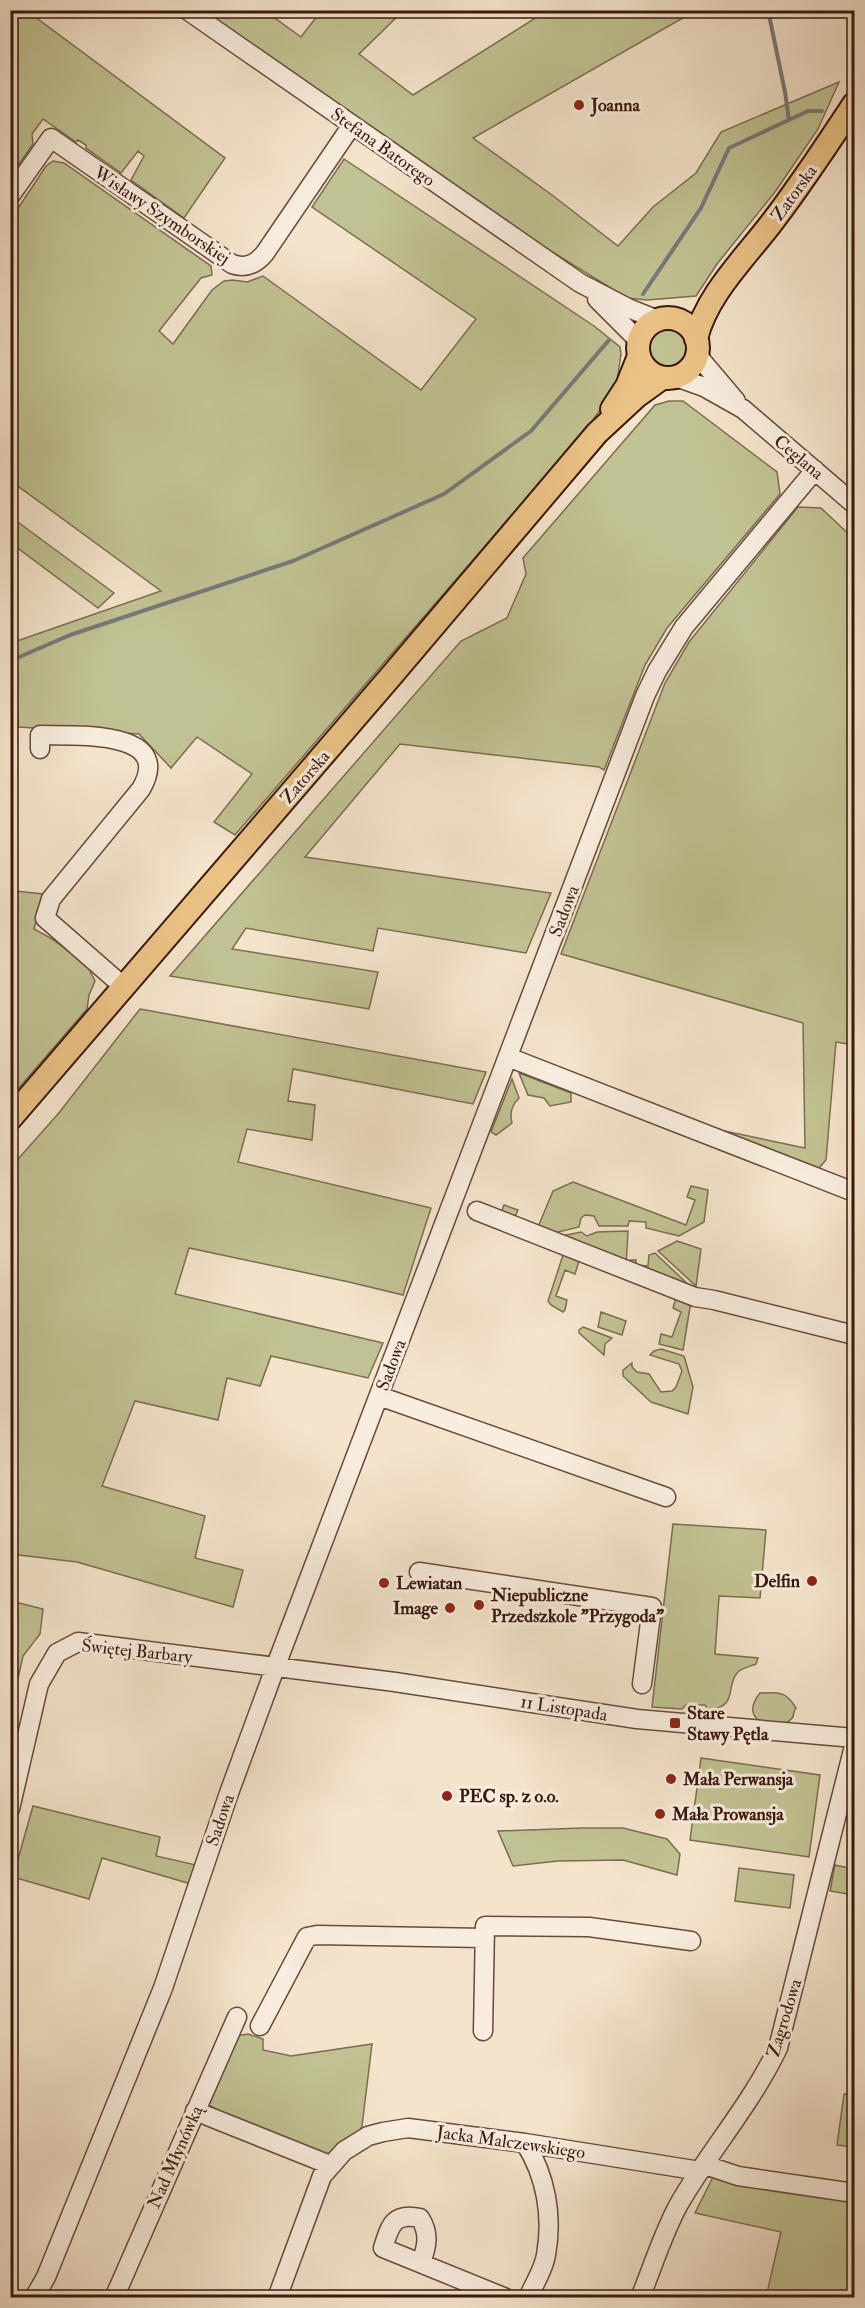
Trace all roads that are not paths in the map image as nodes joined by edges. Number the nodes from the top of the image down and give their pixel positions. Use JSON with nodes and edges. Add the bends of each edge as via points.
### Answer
{"nodes":[{"id":1,"x":187,"y":10,"type":"edge"},
{"id":2,"x":855,"y":104,"type":"edge"},
{"id":3,"x":352,"y":125,"type":"junction"},
{"id":4,"x":10,"y":196,"type":"edge"},
{"id":5,"x":728,"y":278,"type":"junction"},
{"id":6,"x":580,"y":283,"type":"junction"},
{"id":7,"x":664,"y":319,"type":"junction"},
{"id":8,"x":696,"y":347,"type":"junction"},
{"id":9,"x":639,"y":349,"type":"junction"},
{"id":10,"x":669,"y":377,"type":"junction"},
{"id":11,"x":743,"y":410,"type":"junction"},
{"id":12,"x":597,"y":433,"type":"junction"},
{"id":13,"x":815,"y":470,"type":"junction"},
{"id":14,"x":855,"y":504,"type":"edge"},
{"id":15,"x":40,"y":749,"type":"dead end"},
{"id":16,"x":124,"y":987,"type":"junction"},
{"id":17,"x":508,"y":1057,"type":"junction"},
{"id":18,"x":10,"y":1119,"type":"edge"},
{"id":19,"x":855,"y":1192,"type":"edge"},
{"id":20,"x":477,"y":1211,"type":"dead end"},
{"id":21,"x":855,"y":1335,"type":"edge"},
{"id":22,"x":379,"y":1396,"type":"junction"},
{"id":23,"x":666,"y":1497,"type":"dead end"},
{"id":24,"x":419,"y":1572,"type":"dead end"},
{"id":25,"x":275,"y":1668,"type":"junction"},
{"id":26,"x":642,"y":1684,"type":"dead end"},
{"id":27,"x":855,"y":1738,"type":"edge"},
{"id":28,"x":855,"y":1746,"type":"edge"},
{"id":29,"x":10,"y":1809,"type":"edge"},
{"id":30,"x":484,"y":1938,"type":"junction"},
{"id":31,"x":691,"y":1941,"type":"dead end"},
{"id":32,"x":237,"y":2017,"type":"dead end"},
{"id":33,"x":260,"y":2026,"type":"dead end"},
{"id":34,"x":483,"y":2031,"type":"dead end"},
{"id":35,"x":195,"y":2111,"type":"junction"},
{"id":36,"x":525,"y":2143,"type":"junction"},
{"id":37,"x":330,"y":2165,"type":"junction"},
{"id":38,"x":703,"y":2168,"type":"junction"},
{"id":39,"x":855,"y":2193,"type":"edge"},
{"id":40,"x":421,"y":2263,"type":"dead end"},
{"id":41,"x":34,"y":2298,"type":"edge"},
{"id":42,"x":114,"y":2298,"type":"edge"},
{"id":43,"x":277,"y":2298,"type":"edge"},
{"id":44,"x":506,"y":2298,"type":"edge"},
{"id":45,"x":528,"y":2298,"type":"edge"},
{"id":46,"x":640,"y":2298,"type":"edge"}],
"edges":[{"from":1,"to":3,"type":"street","name":"Stefana Batorego"},
{"from":2,"to":5,"type":"main road","name":"Zatorska","via":[[775,219]]},
{"from":3,"to":4,"type":"street","name":"Wisławy Szymborskiej","via":[[260,260],[253,264],[232,264],[44,133]]},
{"from":3,"to":6,"type":"street","name":"Stefana Batorego"},
{"from":5,"to":7,"type":"main road","name":"Zatorska","via":[[681,313]]},
{"from":5,"to":8,"type":"main road","name":"Zatorska","via":[[699,327]]},
{"from":6,"to":7,"type":"street","name":"Stefana Batorego","via":[[628,308]]},
{"from":6,"to":9,"type":"street","name":"Stefana Batorego"},
{"from":7,"to":8,"type":"main road","via":[[686,325]]},
{"from":7,"to":9,"type":"main road","via":[[642,332]]},
{"from":8,"to":10,"type":"main road","via":[[689,369]]},
{"from":8,"to":11,"type":"street","name":"Ceglana"},
{"from":9,"to":10,"type":"main road","via":[[647,370]]},
{"from":9,"to":12,"type":"main road","name":"Zatorska","via":[[627,387]]},
{"from":10,"to":11,"type":"street","name":"Ceglana","via":[[704,387]]},
{"from":10,"to":12,"type":"main road","name":"Zatorska","via":[[637,396]]},
{"from":11,"to":13,"type":"street","name":"Ceglana"},
{"from":12,"to":16,"type":"main road","name":"Zatorska"},
{"from":13,"to":14,"type":"street","name":"Ceglana"},
{"from":13,"to":17,"type":"street","name":"Sadowa","via":[[684,627],[657,671]]},
{"from":15,"to":16,"type":"street","via":[[40,735],[96,736],[122,740],[138,748],[148,760],[149,776],[141,789],[58,881],[45,918]]},
{"from":16,"to":18,"type":"main road","name":"Zatorska"},
{"from":17,"to":19,"type":"street"},
{"from":17,"to":22,"type":"street","name":"Sadowa"},
{"from":20,"to":21,"type":"street","via":[[695,1297]]},
{"from":22,"to":23,"type":"street"},
{"from":22,"to":25,"type":"street","name":"Sadowa"},
{"from":24,"to":26,"type":"street","via":[[652,1607]]},
{"from":25,"to":27,"type":"street","name":"11 Listopada","via":[[637,1719]]},
{"from":25,"to":29,"type":"street","name":"Świętej Barbary","via":[[78,1642],[57,1653],[39,1684]]},
{"from":25,"to":41,"type":"street","name":"Sadowa","via":[[163,1988],[46,2277]]},
{"from":28,"to":38,"type":"street","name":"Zagrodowa","via":[[778,2048]]},
{"from":30,"to":31,"type":"street","via":[[485,1926],[589,1927]]},
{"from":30,"to":33,"type":"street","via":[[307,1937]]},
{"from":30,"to":34,"type":"street"},
{"from":32,"to":35,"type":"street","name":"Nad Młynówką"},
{"from":35,"to":37,"type":"street"},
{"from":35,"to":42,"type":"street","name":"Nad Młynówką"},
{"from":36,"to":37,"type":"street","name":"Jacka Malczewskiego","via":[[408,2128],[368,2136]]},
{"from":36,"to":38,"type":"street","name":"Jacka Malczewskiego"},
{"from":36,"to":45,"type":"street","via":[[536,2160],[549,2206],[546,2257]]},
{"from":37,"to":43,"type":"street","name":"Jacka Malczewskiego","via":[[322,2176]]},
{"from":38,"to":39,"type":"street","name":"Jacka Malczewskiego"},
{"from":38,"to":46,"type":"street","name":"Zagrodowa","via":[[679,2205]]},
{"from":40,"to":44,"type":"street"}]}
